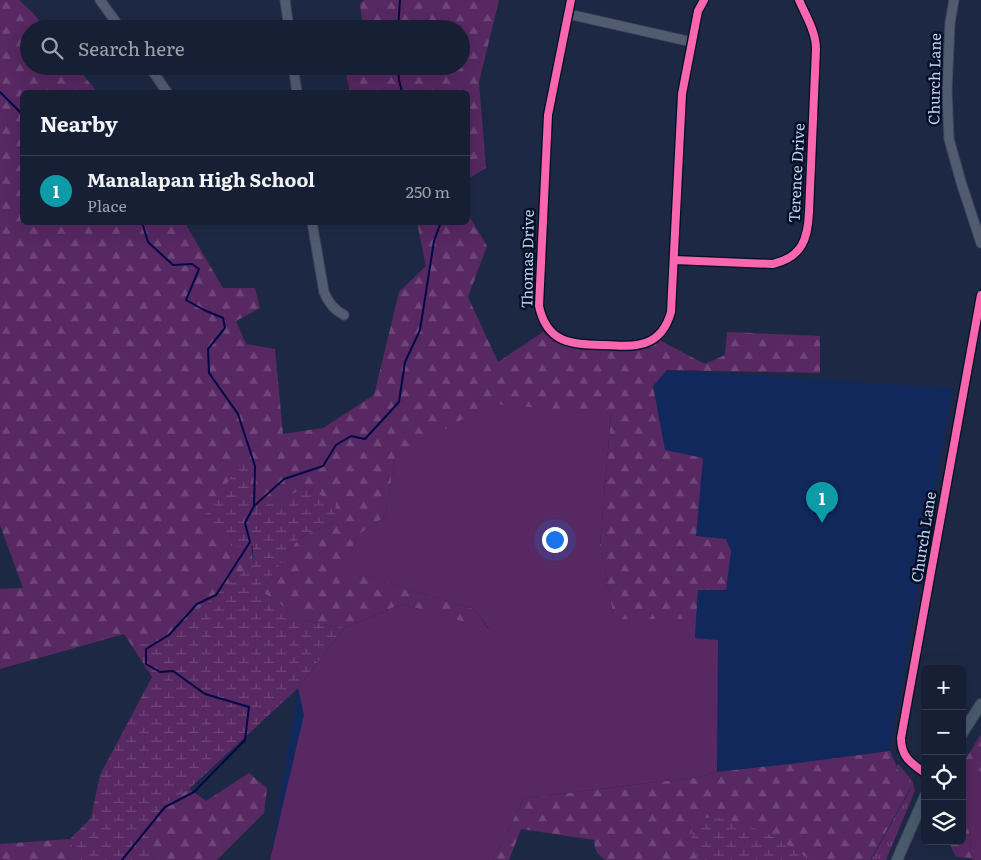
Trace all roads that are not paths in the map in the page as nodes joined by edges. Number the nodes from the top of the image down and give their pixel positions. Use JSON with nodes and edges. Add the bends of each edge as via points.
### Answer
{"nodes":[{"id":1,"x":100,"y":0,"type":"edge"},
{"id":2,"x":285,"y":0,"type":"edge"},
{"id":3,"x":571,"y":0,"type":"edge"},
{"id":4,"x":704,"y":0,"type":"edge"},
{"id":5,"x":799,"y":0,"type":"edge"},
{"id":6,"x":954,"y":0,"type":"edge"},
{"id":7,"x":568,"y":14,"type":"junction"},
{"id":8,"x":114,"y":20,"type":"edge"},
{"id":9,"x":288,"y":20,"type":"edge"},
{"id":10,"x":692,"y":42,"type":"junction"},
{"id":11,"x":155,"y":75,"type":"edge"},
{"id":12,"x":295,"y":75,"type":"edge"},
{"id":13,"x":166,"y":90,"type":"edge"},
{"id":14,"x":297,"y":90,"type":"edge"},
{"id":15,"x":313,"y":225,"type":"edge"},
{"id":16,"x":981,"y":243,"type":"edge"},
{"id":17,"x":674,"y":260,"type":"junction"},
{"id":18,"x":981,"y":295,"type":"edge"},
{"id":19,"x":344,"y":315,"type":"dead end"},
{"id":20,"x":981,"y":704,"type":"edge"},
{"id":21,"x":966,"y":728,"type":"edge"},
{"id":22,"x":921,"y":770,"type":"edge"},
{"id":23,"x":923,"y":800,"type":"edge"},
{"id":24,"x":897,"y":860,"type":"edge"}],
"edges":[{"from":1,"to":8,"type":"street"},
{"from":2,"to":9,"type":"street"},
{"from":3,"to":7,"type":"street","name":"Thomas Drive"},
{"from":4,"to":10,"type":"street","name":"Thomas Drive","via":[[698,11]]},
{"from":5,"to":17,"type":"street","name":"Terence Drive","via":[[813,32],[816,49],[810,212],[803,243],[788,258],[773,264]]},
{"from":6,"to":16,"type":"street","name":"Church Lane","via":[[947,91],[949,138]]},
{"from":7,"to":10,"type":"street"},
{"from":7,"to":17,"type":"street","name":"Thomas Drive","via":[[548,115],[539,301],[543,321],[556,336],[574,344],[645,344],[660,334],[668,322]]},
{"from":10,"to":17,"type":"street","name":"Thomas Drive","via":[[682,94]]},
{"from":11,"to":13,"type":"street"},
{"from":12,"to":14,"type":"street"},
{"from":15,"to":19,"type":"street","via":[[324,292],[328,301]]},
{"from":18,"to":22,"type":"street","name":"Church Lane","via":[[901,738],[902,750],[909,762]]},
{"from":20,"to":21,"type":"main road"},
{"from":23,"to":24,"type":"main road"}]}
